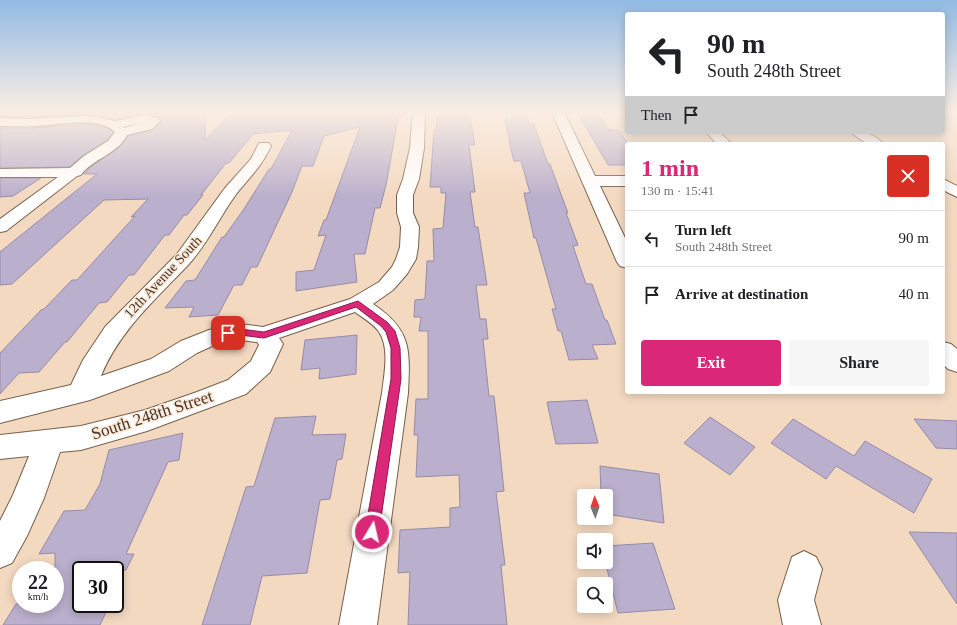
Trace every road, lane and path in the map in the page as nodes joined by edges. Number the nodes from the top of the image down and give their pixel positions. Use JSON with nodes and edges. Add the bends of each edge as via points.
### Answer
{"nodes":[{"id":1,"x":118,"y":139,"type":"edge"},
{"id":2,"x":417,"y":139,"type":"edge"},
{"id":3,"x":570,"y":139,"type":"edge"},
{"id":4,"x":264,"y":146,"type":"dead end"},
{"id":5,"x":76,"y":172,"type":"junction"},
{"id":6,"x":0,"y":173,"type":"edge"},
{"id":7,"x":589,"y":181,"type":"junction"},
{"id":8,"x":625,"y":181,"type":"edge"},
{"id":9,"x":945,"y":185,"type":"edge"},
{"id":10,"x":957,"y":192,"type":"edge"},
{"id":11,"x":0,"y":227,"type":"edge"},
{"id":12,"x":625,"y":258,"type":"edge"},
{"id":13,"x":358,"y":304,"type":"junction"},
{"id":14,"x":264,"y":335,"type":"junction"},
{"id":15,"x":945,"y":352,"type":"edge"},
{"id":16,"x":957,"y":363,"type":"edge"},
{"id":17,"x":957,"y":369,"type":"edge"},
{"id":18,"x":945,"y":370,"type":"edge"},
{"id":19,"x":81,"y":393,"type":"junction"},
{"id":20,"x":0,"y":412,"type":"edge"},
{"id":21,"x":50,"y":441,"type":"junction"},
{"id":22,"x":0,"y":447,"type":"edge"},
{"id":23,"x":0,"y":551,"type":"edge"},
{"id":24,"x":804,"y":569,"type":"dead end"},
{"id":25,"x":358,"y":625,"type":"edge"},
{"id":26,"x":802,"y":625,"type":"edge"}],
"edges":[{"from":1,"to":5,"type":"street"},
{"from":2,"to":13,"type":"street","via":[[411,179],[405,195],[405,213],[410,231],[406,259],[386,286]]},
{"from":3,"to":7,"type":"street"},
{"from":4,"to":19,"type":"street","name":"12th Avenue South","via":[[257,161],[231,191],[184,258],[113,332],[95,360]]},
{"from":5,"to":6,"type":"street"},
{"from":5,"to":11,"type":"street"},
{"from":7,"to":8,"type":"street"},
{"from":7,"to":12,"type":"street"},
{"from":9,"to":10,"type":"street"},
{"from":13,"to":14,"type":"street"},
{"from":13,"to":25,"type":"street","via":[[390,331],[396,357],[395,393]]},
{"from":14,"to":19,"type":"street","via":[[240,332],[217,335],[189,347],[160,364]]},
{"from":14,"to":21,"type":"street","name":"South 248th Street","via":[[271,344],[261,366],[237,387],[147,420],[81,438]]},
{"from":15,"to":16,"type":"street"},
{"from":17,"to":18,"type":"street"},
{"from":19,"to":20,"type":"street"},
{"from":21,"to":22,"type":"street","name":"South 248th Street"},
{"from":21,"to":23,"type":"street","via":[[34,484],[9,538]]},
{"from":24,"to":26,"type":"street","via":[[796,600]]}]}
